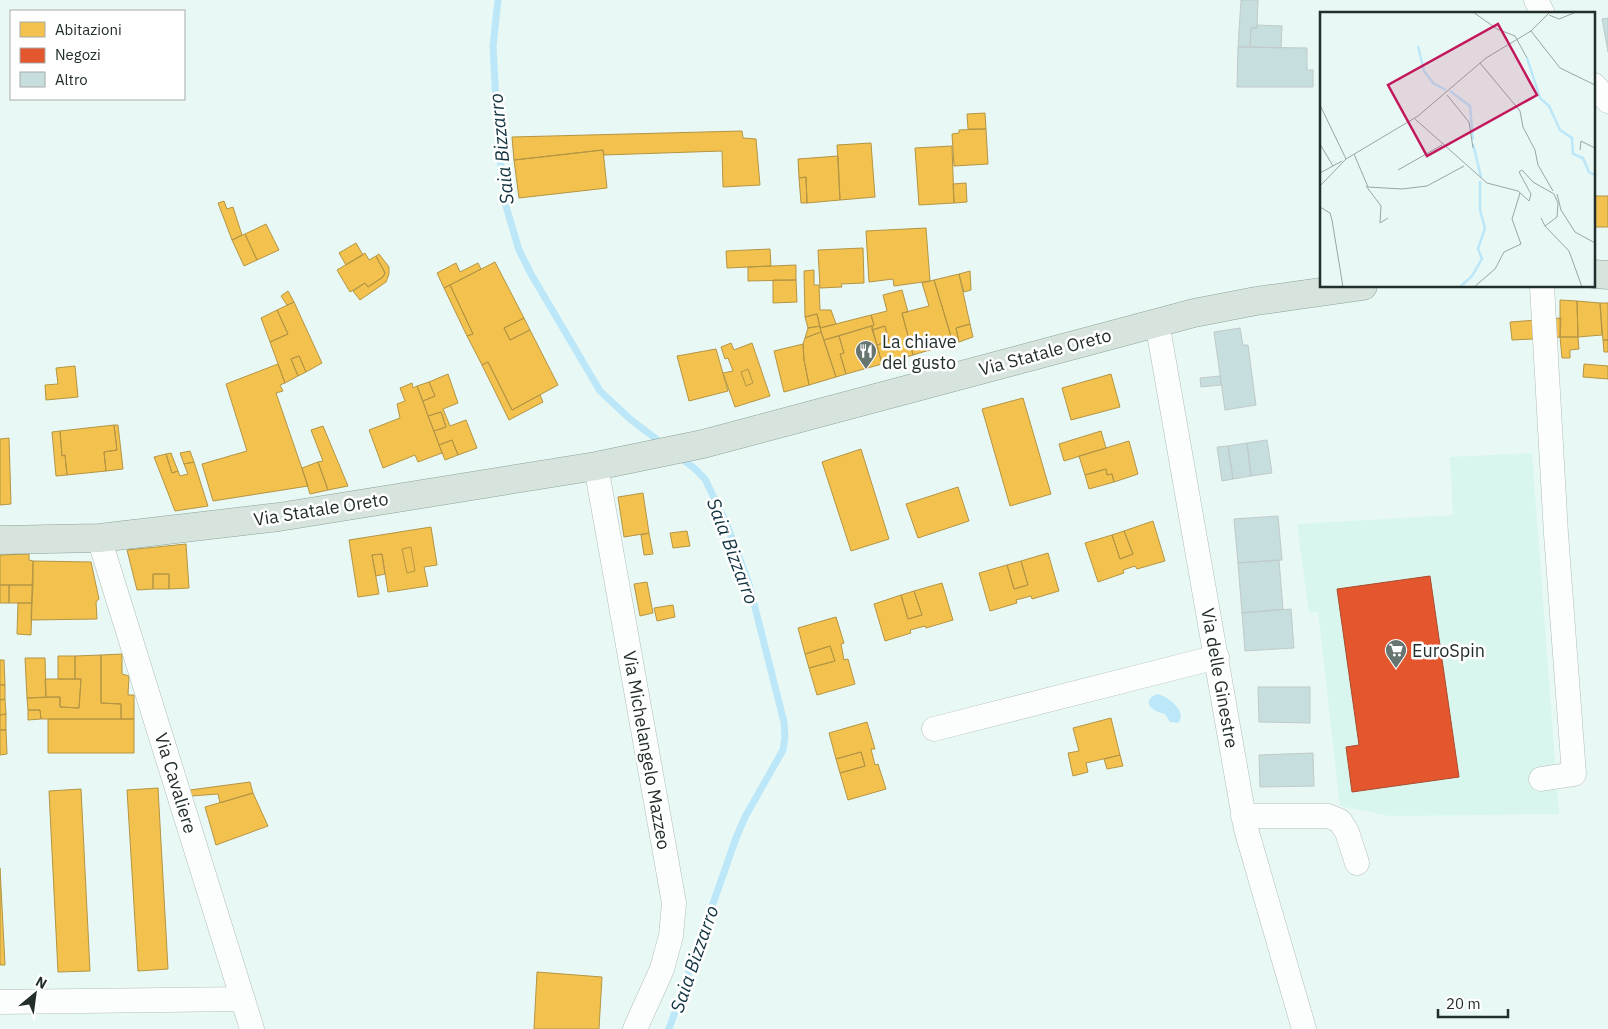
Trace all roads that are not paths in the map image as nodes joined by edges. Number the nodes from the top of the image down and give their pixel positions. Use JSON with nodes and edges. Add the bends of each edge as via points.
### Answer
{"nodes":[{"id":1,"x":1536,"y":0,"type":"edge"},
{"id":2,"x":1542,"y":12,"type":"edge"},
{"id":3,"x":1596,"y":87,"type":"edge"},
{"id":4,"x":1608,"y":101,"type":"edge"},
{"id":5,"x":1348,"y":288,"type":"edge"},
{"id":6,"x":1542,"y":288,"type":"edge"},
{"id":7,"x":1157,"y":322,"type":"junction"},
{"id":8,"x":596,"y":466,"type":"junction"},
{"id":9,"x":99,"y":538,"type":"junction"},
{"id":10,"x":0,"y":540,"type":"edge"},
{"id":11,"x":1217,"y":656,"type":"junction"},
{"id":12,"x":934,"y":728,"type":"dead end"},
{"id":13,"x":1541,"y":779,"type":"dead end"},
{"id":14,"x":1243,"y":816,"type":"junction"},
{"id":15,"x":1357,"y":863,"type":"dead end"},
{"id":16,"x":243,"y":999,"type":"junction"},
{"id":17,"x":0,"y":1002,"type":"edge"},
{"id":18,"x":252,"y":1029,"type":"edge"},
{"id":19,"x":635,"y":1029,"type":"edge"},
{"id":20,"x":1304,"y":1029,"type":"edge"}],
"edges":[{"from":1,"to":2,"type":"street"},
{"from":3,"to":4,"type":"street"},
{"from":5,"to":7,"type":"main road","name":"Via Statale Oreto","via":[[1256,300]]},
{"from":6,"to":13,"type":"street","via":[[1574,774]]},
{"from":7,"to":8,"type":"main road","name":"Via Statale Oreto","via":[[703,444]]},
{"from":7,"to":11,"type":"street","name":"Via delle Ginestre"},
{"from":8,"to":9,"type":"main road","name":"Via Statale Oreto","via":[[279,517]]},
{"from":8,"to":19,"type":"street","name":"Via Michelangelo Mazzeo","via":[[674,903],[671,936],[662,968]]},
{"from":9,"to":10,"type":"main road","name":"Via Statale Oreto"},
{"from":9,"to":16,"type":"street","name":"Via Cavaliere"},
{"from":11,"to":12,"type":"street"},
{"from":11,"to":14,"type":"street","name":"Via delle Ginestre"},
{"from":14,"to":15,"type":"street","via":[[1328,816],[1340,821],[1347,832]]},
{"from":14,"to":20,"type":"street","name":"Via delle Ginestre"},
{"from":16,"to":17,"type":"street"},
{"from":16,"to":18,"type":"street","name":"Via Cavaliere"}]}
